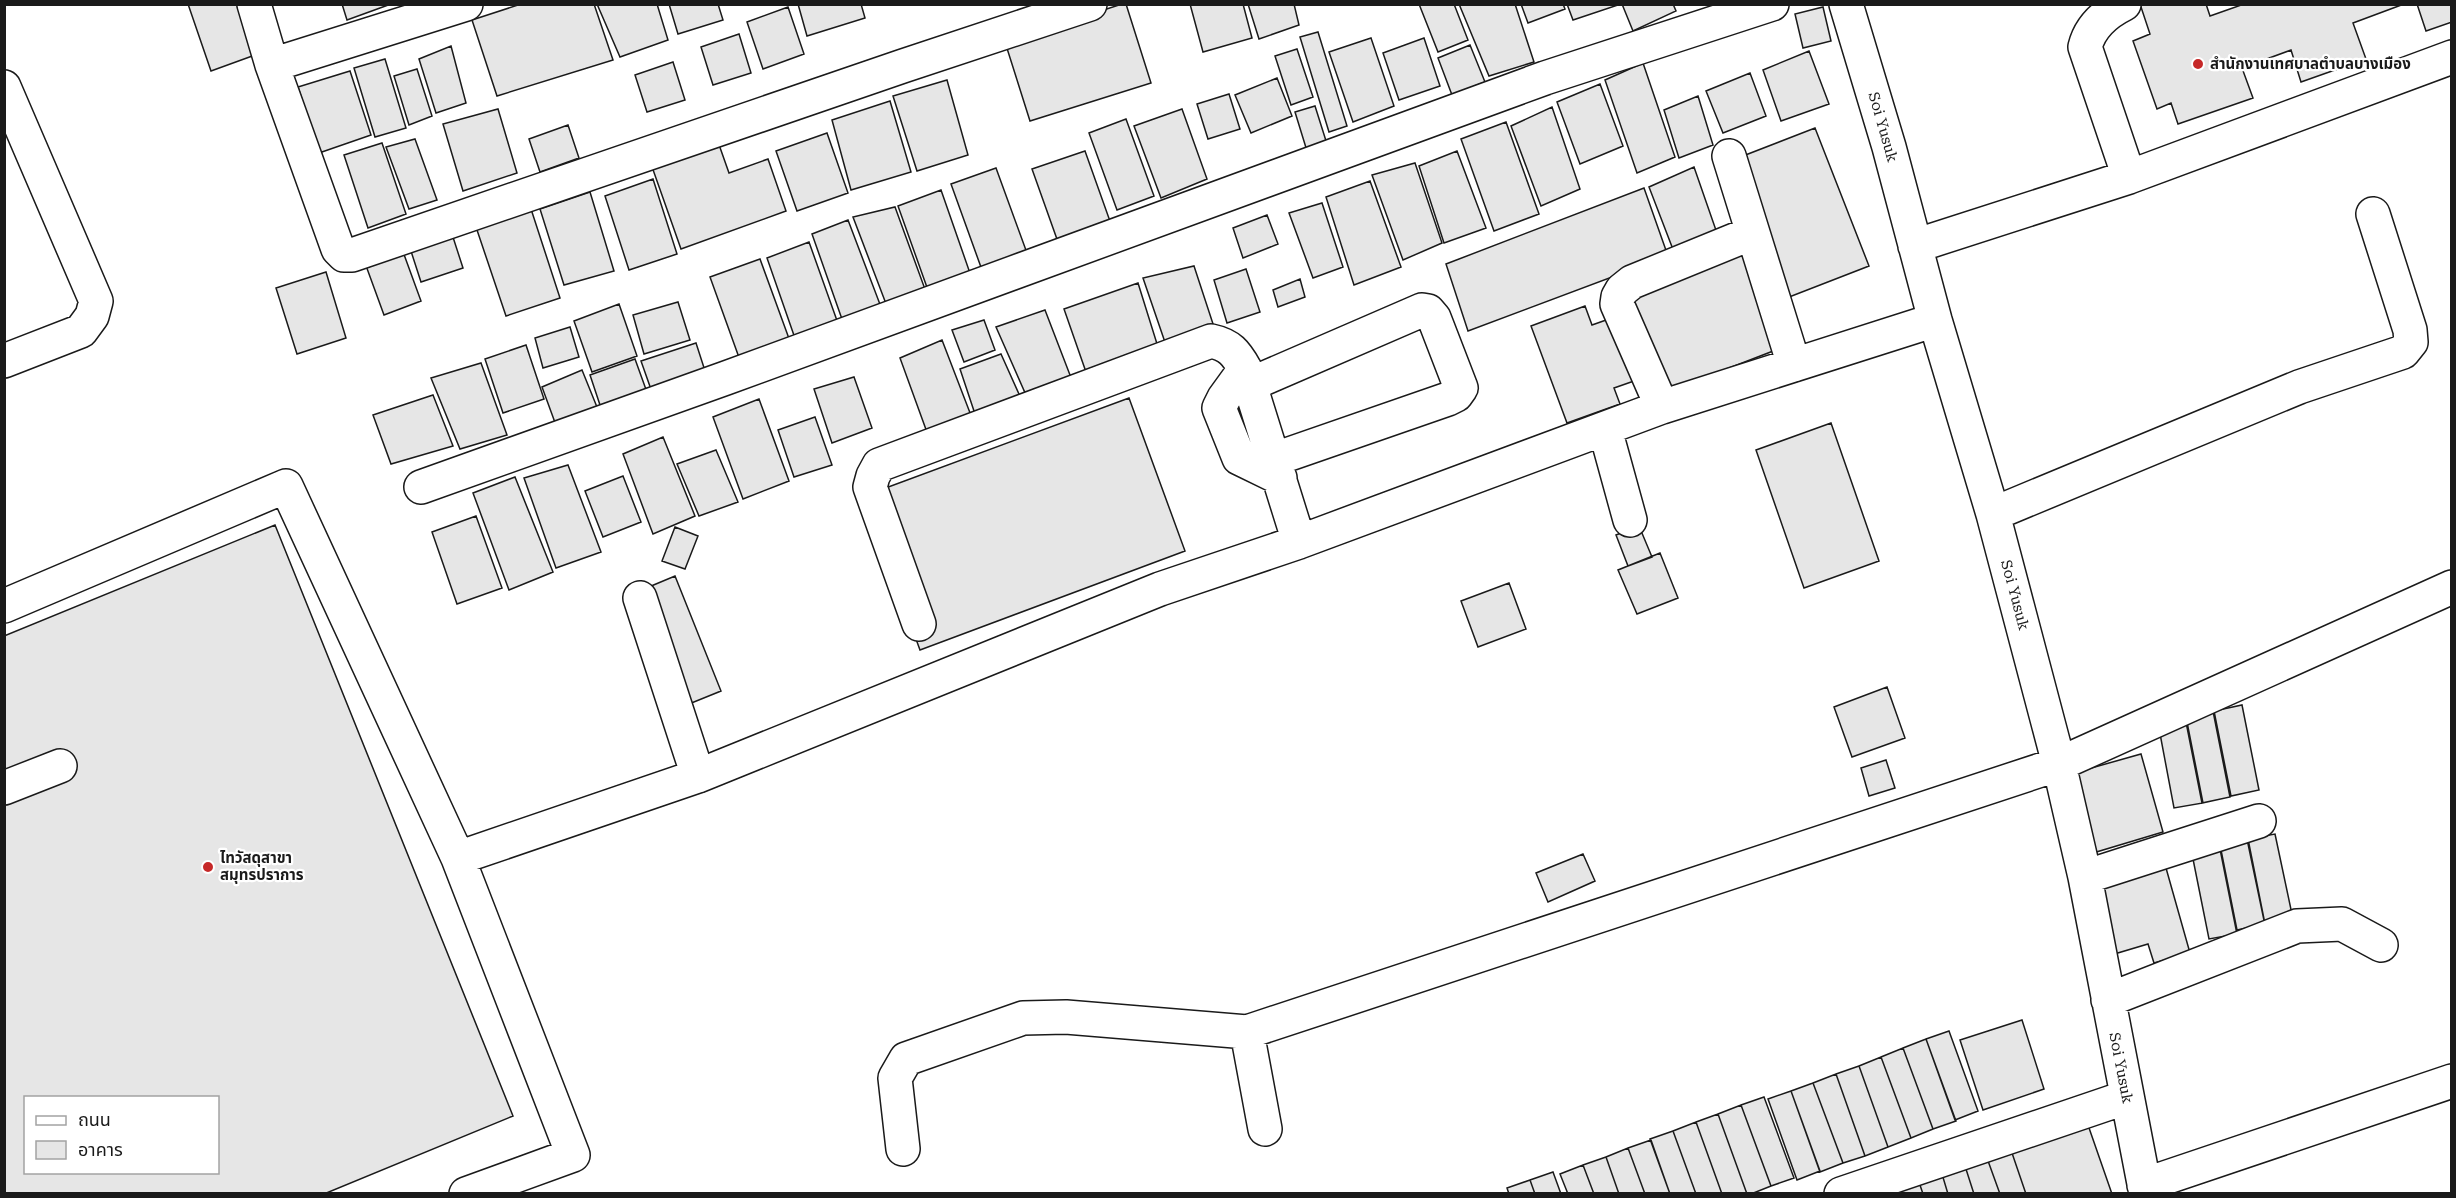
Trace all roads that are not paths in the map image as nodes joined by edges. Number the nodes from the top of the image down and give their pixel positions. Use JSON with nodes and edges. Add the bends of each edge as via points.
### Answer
{"nodes":[{"id":1,"x":254,"y":4,"type":"edge"},
{"id":2,"x":466,"y":4,"type":"edge"},
{"id":3,"x":1090,"y":4,"type":"edge"},
{"id":4,"x":1772,"y":4,"type":"edge"},
{"id":5,"x":1846,"y":4,"type":"edge"},
{"id":6,"x":2124,"y":4,"type":"edge"},
{"id":7,"x":2451,"y":57,"type":"edge"},
{"id":8,"x":272,"y":65,"type":"junction"},
{"id":9,"x":4,"y":87,"type":"edge"},
{"id":10,"x":1730,"y":156,"type":"dead end"},
{"id":11,"x":2129,"y":177,"type":"junction"},
{"id":12,"x":2373,"y":214,"type":"dead end"},
{"id":13,"x":1752,"y":233,"type":"junction"},
{"id":14,"x":1915,"y":246,"type":"junction"},
{"id":15,"x":1935,"y":320,"type":"junction"},
{"id":16,"x":4,"y":361,"type":"edge"},
{"id":17,"x":1794,"y":365,"type":"junction"},
{"id":18,"x":1248,"y":377,"type":"junction"},
{"id":19,"x":1662,"y":407,"type":"junction"},
{"id":20,"x":1605,"y":429,"type":"junction"},
{"id":21,"x":1277,"y":468,"type":"junction"},
{"id":22,"x":421,"y":487,"type":"dead end"},
{"id":23,"x":1993,"y":514,"type":"junction"},
{"id":24,"x":1630,"y":520,"type":"dead end"},
{"id":25,"x":1299,"y":542,"type":"junction"},
{"id":26,"x":2451,"y":587,"type":"edge"},
{"id":27,"x":640,"y":598,"type":"dead end"},
{"id":28,"x":4,"y":606,"type":"edge"},
{"id":29,"x":919,"y":624,"type":"dead end"},
{"id":30,"x":2059,"y":764,"type":"junction"},
{"id":31,"x":60,"y":766,"type":"dead end"},
{"id":32,"x":698,"y":776,"type":"junction"},
{"id":33,"x":4,"y":788,"type":"edge"},
{"id":34,"x":2259,"y":821,"type":"dead end"},
{"id":35,"x":458,"y":858,"type":"junction"},
{"id":36,"x":2085,"y":877,"type":"junction"},
{"id":37,"x":2381,"y":945,"type":"dead end"},
{"id":38,"x":2108,"y":1000,"type":"junction"},
{"id":39,"x":1247,"y":1032,"type":"junction"},
{"id":40,"x":2451,"y":1081,"type":"edge"},
{"id":41,"x":2127,"y":1097,"type":"junction"},
{"id":42,"x":1265,"y":1129,"type":"dead end"},
{"id":43,"x":903,"y":1149,"type":"dead end"},
{"id":44,"x":2145,"y":1190,"type":"edge"},
{"id":45,"x":466,"y":1194,"type":"edge"},
{"id":46,"x":1841,"y":1194,"type":"edge"}],
"edges":[{"from":1,"to":8,"type":"street"},
{"from":2,"to":8,"type":"street"},
{"from":3,"to":8,"type":"street","via":[[352,255],[344,255],[338,249]]},
{"from":4,"to":22,"type":"street","via":[[1545,78]]},
{"from":5,"to":14,"type":"street","name":"Soi Yusuk"},
{"from":6,"to":11,"type":"street","via":[[2098,21],[2085,47]]},
{"from":7,"to":11,"type":"street"},
{"from":9,"to":16,"type":"street","via":[[96,301],[92,316],[81,331]]},
{"from":10,"to":13,"type":"street"},
{"from":11,"to":14,"type":"street"},
{"from":12,"to":23,"type":"street","via":[[2410,330],[2411,342],[2403,352],[2299,387]]},
{"from":13,"to":17,"type":"street"},
{"from":13,"to":19,"type":"street","via":[[1632,282],[1618,297],[1617,304]]},
{"from":14,"to":15,"type":"street","name":"Soi Yusuk"},
{"from":15,"to":17,"type":"street"},
{"from":15,"to":23,"type":"street","name":"Soi Yusuk"},
{"from":17,"to":19,"type":"street"},
{"from":18,"to":21,"type":"street"},
{"from":18,"to":21,"type":"street","via":[[1422,310],[1434,318],[1461,388],[1448,399]]},
{"from":18,"to":29,"type":"street","via":[[1236,352],[1210,341],[879,465],[870,487]]},
{"from":19,"to":20,"type":"street"},
{"from":20,"to":24,"type":"street"},
{"from":20,"to":25,"type":"street"},
{"from":21,"to":25,"type":"street"},
{"from":23,"to":30,"type":"street","name":"Soi Yusuk"},
{"from":25,"to":32,"type":"street","via":[[1160,589]]},
{"from":26,"to":30,"type":"street"},
{"from":27,"to":32,"type":"street"},
{"from":28,"to":35,"type":"street","via":[[286,486]]},
{"from":30,"to":36,"type":"street","name":"Soi Yusuk"},
{"from":30,"to":39,"type":"street"},
{"from":31,"to":33,"type":"street"},
{"from":32,"to":35,"type":"street"},
{"from":34,"to":36,"type":"street"},
{"from":35,"to":45,"type":"street","via":[[573,1155]]},
{"from":36,"to":38,"type":"street","name":"Soi Yusuk"},
{"from":37,"to":38,"type":"street","via":[[2342,924],[2297,926]]},
{"from":38,"to":41,"type":"street","name":"Soi Yusuk"},
{"from":39,"to":42,"type":"street"},
{"from":39,"to":43,"type":"street","via":[[1023,1017],[906,1059],[895,1078]]},
{"from":40,"to":44,"type":"street"},
{"from":41,"to":44,"type":"street","name":"Soi Yusuk"},
{"from":41,"to":46,"type":"street"}]}
